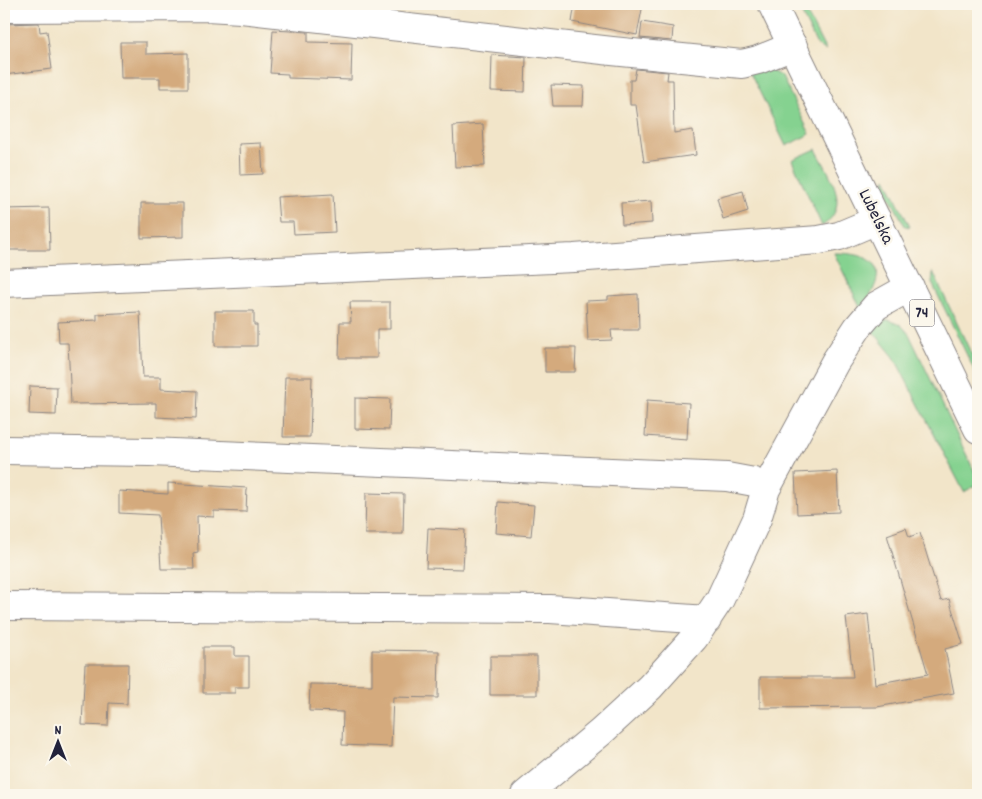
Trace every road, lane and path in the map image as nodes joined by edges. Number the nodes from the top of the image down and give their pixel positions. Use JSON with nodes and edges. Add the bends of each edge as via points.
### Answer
{"nodes":[{"id":1,"x":772,"y":4,"type":"edge"},
{"id":2,"x":4,"y":8,"type":"edge"},
{"id":3,"x":793,"y":46,"type":"junction"},
{"id":4,"x":877,"y":220,"type":"junction"},
{"id":5,"x":4,"y":283,"type":"edge"},
{"id":6,"x":910,"y":287,"type":"junction"},
{"id":7,"x":978,"y":429,"type":"edge"},
{"id":8,"x":4,"y":450,"type":"edge"},
{"id":9,"x":766,"y":490,"type":"junction"},
{"id":10,"x":4,"y":606,"type":"edge"},
{"id":11,"x":708,"y":620,"type":"junction"},
{"id":12,"x":525,"y":795,"type":"edge"}],
"edges":[{"from":1,"to":3,"type":"street","name":"Lubelska","number":"74"},
{"from":2,"to":3,"type":"street","via":[[206,6],[742,64]]},
{"from":3,"to":4,"type":"street","name":"Lubelska","number":"74"},
{"from":4,"to":5,"type":"street","via":[[839,236],[774,244],[574,258]]},
{"from":4,"to":6,"type":"street","name":"Lubelska","number":"74"},
{"from":6,"to":7,"type":"street","name":"Lubelska","number":"74"},
{"from":6,"to":9,"type":"street","via":[[876,306],[862,320],[818,392]]},
{"from":8,"to":9,"type":"street","via":[[150,452],[728,477],[754,482]]},
{"from":9,"to":11,"type":"street","via":[[757,519]]},
{"from":10,"to":11,"type":"street","via":[[550,608]]},
{"from":11,"to":12,"type":"street","via":[[650,687]]}]}
